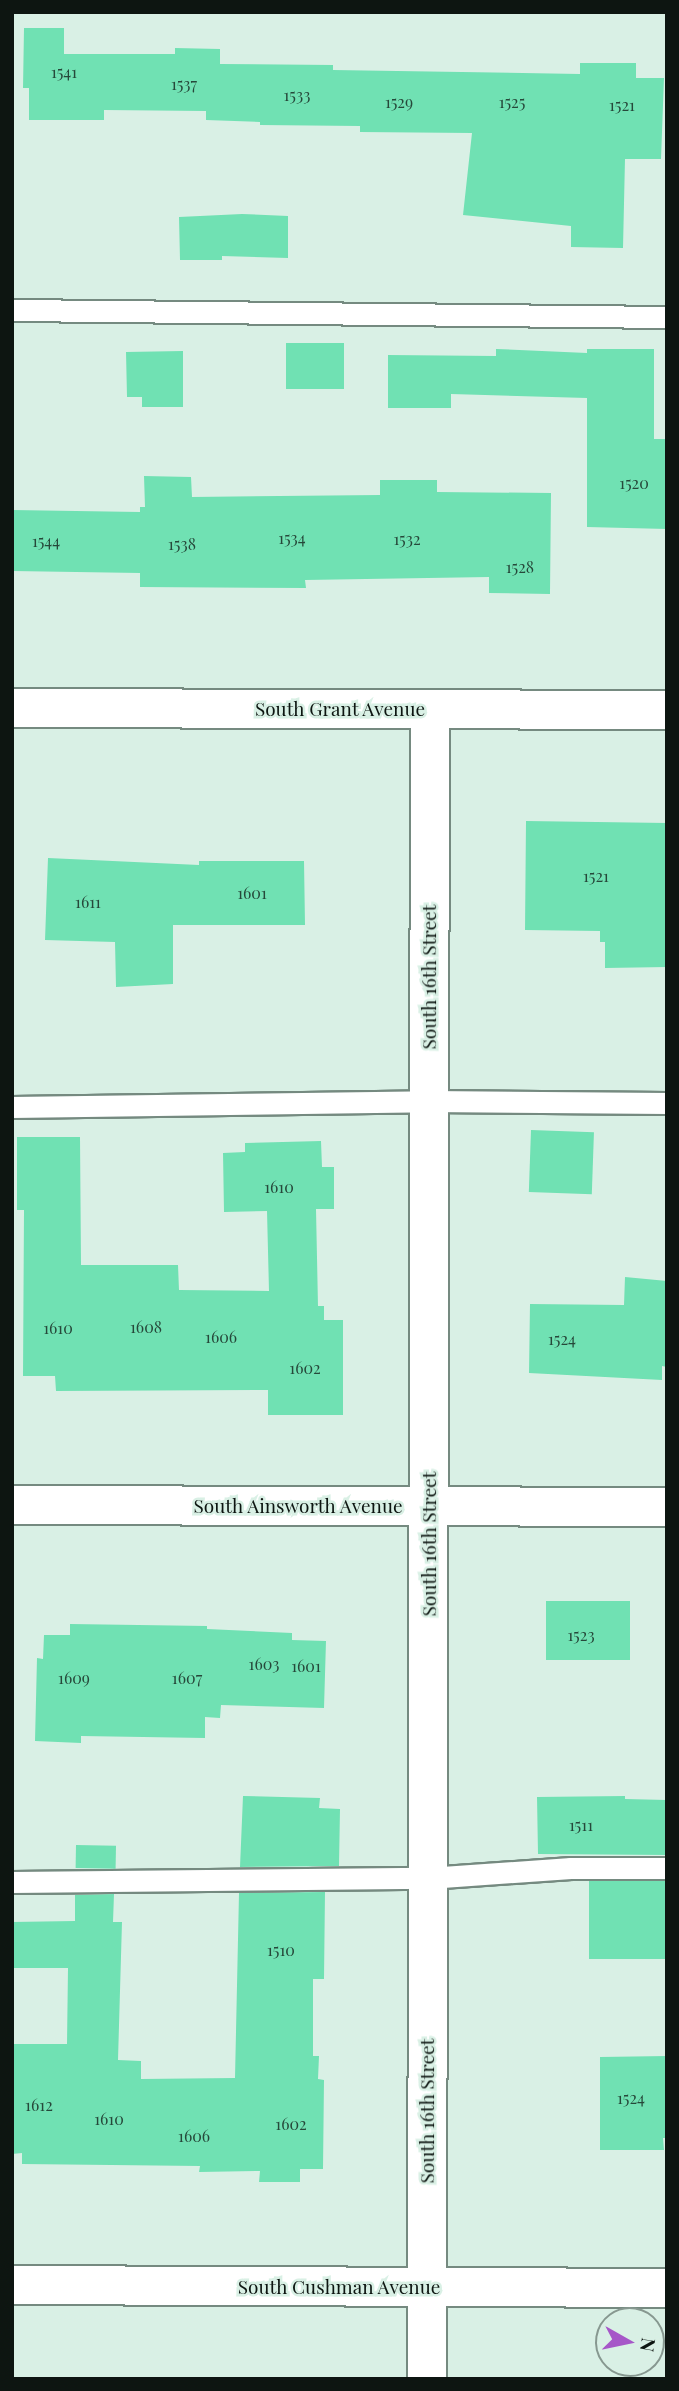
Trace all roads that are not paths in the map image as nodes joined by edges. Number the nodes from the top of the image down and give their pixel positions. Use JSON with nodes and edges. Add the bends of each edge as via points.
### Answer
{"nodes":[{"id":1,"x":12,"y":310,"type":"edge"},
{"id":2,"x":667,"y":317,"type":"edge"},
{"id":3,"x":12,"y":708,"type":"edge"},
{"id":4,"x":430,"y":709,"type":"junction"},
{"id":5,"x":667,"y":710,"type":"edge"},
{"id":6,"x":429,"y":1101,"type":"junction"},
{"id":7,"x":667,"y":1103,"type":"edge"},
{"id":8,"x":12,"y":1107,"type":"edge"},
{"id":9,"x":12,"y":1505,"type":"edge"},
{"id":10,"x":429,"y":1506,"type":"junction"},
{"id":11,"x":667,"y":1507,"type":"edge"},
{"id":12,"x":667,"y":1868,"type":"edge"},
{"id":13,"x":428,"y":1878,"type":"junction"},
{"id":14,"x":12,"y":1882,"type":"edge"},
{"id":15,"x":12,"y":2285,"type":"edge"},
{"id":16,"x":427,"y":2287,"type":"junction"},
{"id":17,"x":667,"y":2288,"type":"edge"},
{"id":18,"x":427,"y":2379,"type":"edge"}],
"edges":[{"from":1,"to":2,"type":"lane"},
{"from":3,"to":4,"type":"street","name":"South Grant Avenue"},
{"from":4,"to":5,"type":"street","name":"South Grant Avenue"},
{"from":4,"to":6,"type":"street","name":"South 16th Street"},
{"from":6,"to":7,"type":"lane"},
{"from":6,"to":8,"type":"lane"},
{"from":6,"to":10,"type":"street","name":"South 16th Street"},
{"from":9,"to":10,"type":"street","name":"South Ainsworth Avenue"},
{"from":10,"to":11,"type":"street","name":"South Ainsworth Avenue"},
{"from":10,"to":13,"type":"street","name":"South 16th Street"},
{"from":12,"to":13,"type":"lane","via":[[571,1868]]},
{"from":13,"to":14,"type":"lane"},
{"from":13,"to":16,"type":"street","name":"South 16th Street"},
{"from":15,"to":16,"type":"street","name":"South Cushman Avenue"},
{"from":16,"to":17,"type":"street","name":"South Cushman Avenue"},
{"from":16,"to":18,"type":"street","name":"South 16th Street"}]}
